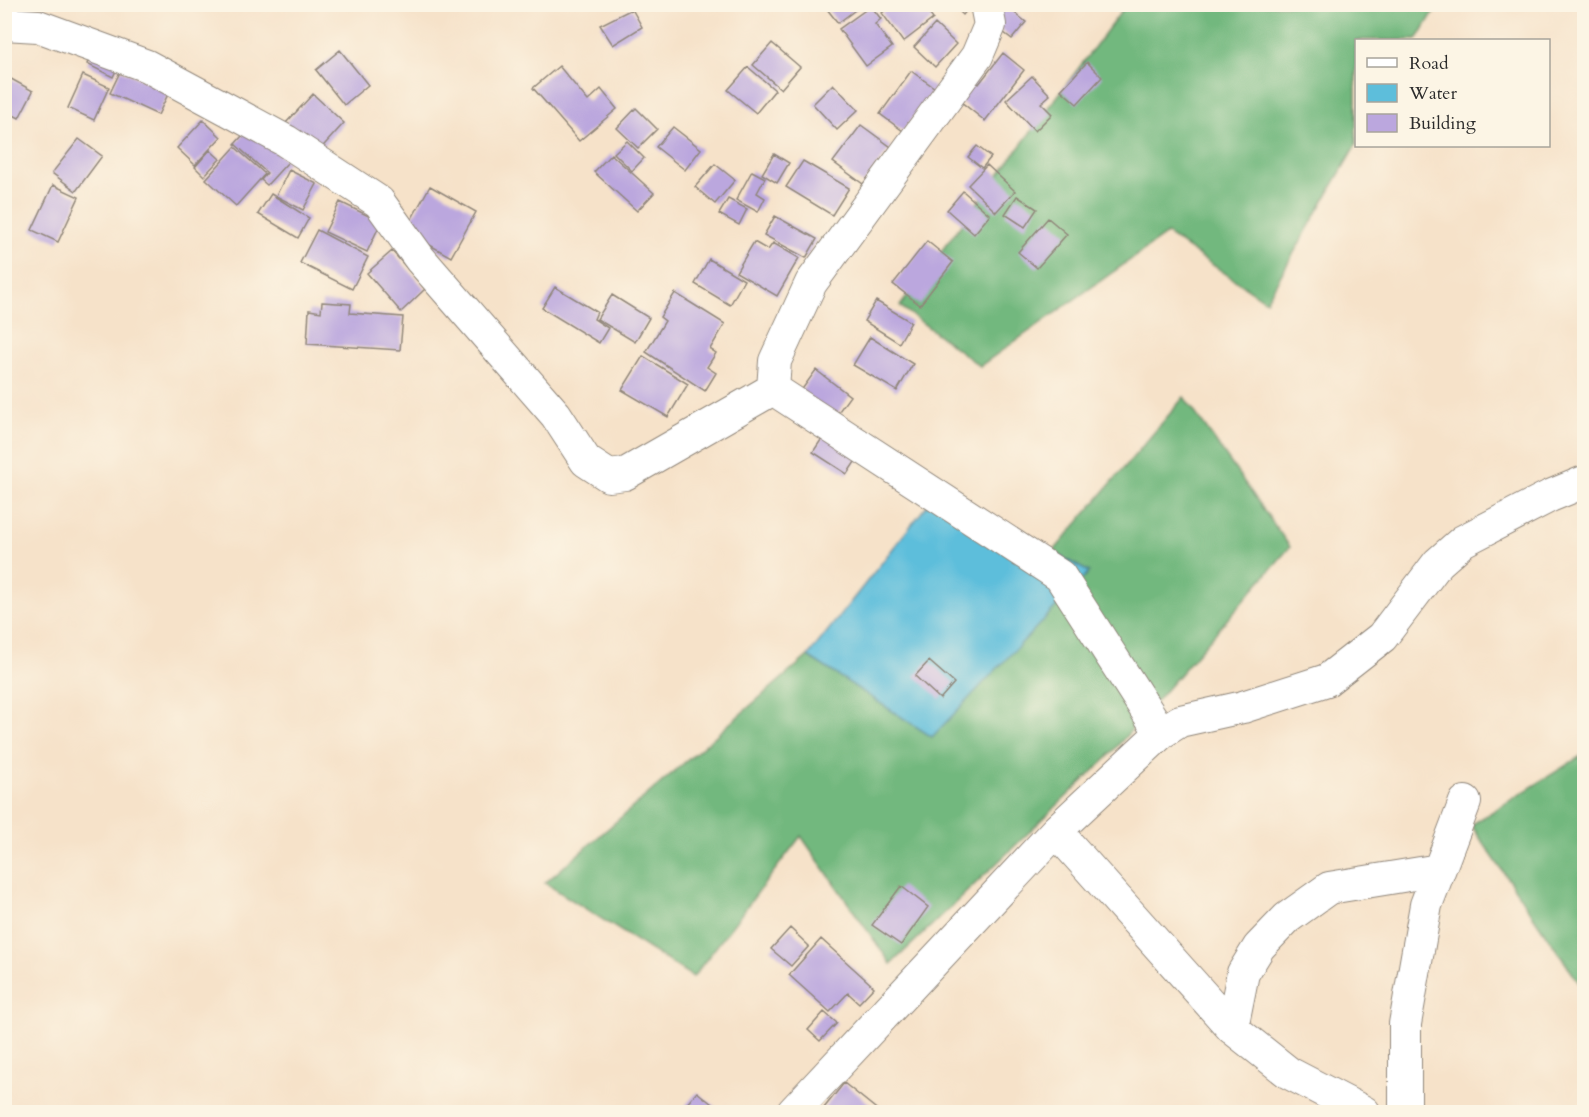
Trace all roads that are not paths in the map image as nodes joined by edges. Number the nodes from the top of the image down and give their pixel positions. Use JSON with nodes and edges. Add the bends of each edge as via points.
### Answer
{"nodes":[{"id":1,"x":986,"y":4,"type":"edge"},
{"id":2,"x":4,"y":24,"type":"edge"},
{"id":3,"x":773,"y":389,"type":"junction"},
{"id":4,"x":1584,"y":482,"type":"edge"},
{"id":5,"x":1161,"y":734,"type":"junction"},
{"id":6,"x":1465,"y":802,"type":"dead end"},
{"id":7,"x":1056,"y":831,"type":"junction"},
{"id":8,"x":1439,"y":870,"type":"junction"},
{"id":9,"x":1232,"y":1028,"type":"junction"},
{"id":10,"x":793,"y":1113,"type":"edge"},
{"id":11,"x":1364,"y":1113,"type":"edge"},
{"id":12,"x":1405,"y":1113,"type":"edge"}],
"edges":[{"from":1,"to":3,"type":"street","via":[[990,25],[977,56],[811,283],[775,361]]},
{"from":2,"to":3,"type":"street","via":[[38,26],[147,66],[286,141],[378,202],[420,259],[556,415],[586,461],[609,476],[625,474]]},
{"from":3,"to":5,"type":"street","via":[[1060,576]]},
{"from":4,"to":5,"type":"street","via":[[1463,541],[1438,563],[1382,637],[1327,680],[1243,707],[1180,721]]},
{"from":5,"to":7,"type":"street"},
{"from":6,"to":8,"type":"street"},
{"from":7,"to":9,"type":"street"},
{"from":7,"to":10,"type":"street"},
{"from":8,"to":9,"type":"street","via":[[1329,888],[1287,918],[1259,947],[1243,973]]},
{"from":8,"to":12,"type":"street","via":[[1426,905],[1405,1024]]},
{"from":9,"to":11,"type":"street","via":[[1288,1072]]}]}
